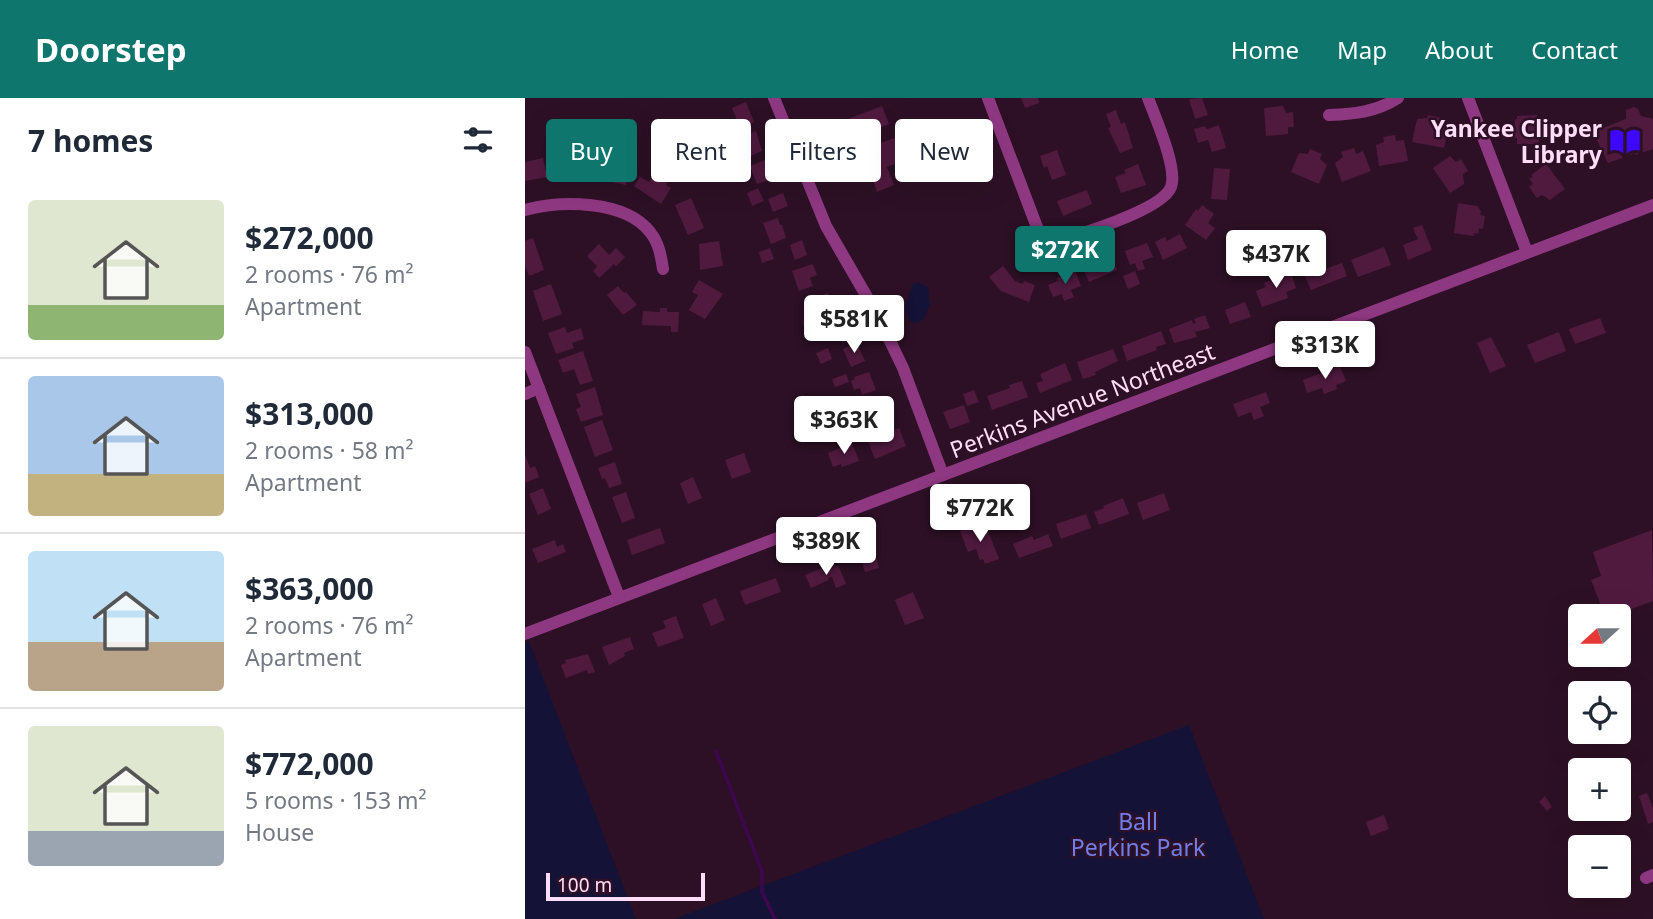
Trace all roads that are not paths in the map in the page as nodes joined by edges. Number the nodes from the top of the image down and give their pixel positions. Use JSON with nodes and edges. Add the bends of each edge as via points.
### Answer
{"nodes":[{"id":1,"x":988,"y":98,"type":"edge"},
{"id":2,"x":1148,"y":98,"type":"edge"},
{"id":3,"x":1398,"y":98,"type":"edge"},
{"id":4,"x":1468,"y":98,"type":"edge"},
{"id":5,"x":779,"y":99,"type":"edge"},
{"id":6,"x":1329,"y":115,"type":"dead end"},
{"id":7,"x":1653,"y":205,"type":"edge"},
{"id":8,"x":525,"y":209,"type":"edge"},
{"id":9,"x":1527,"y":253,"type":"junction"},
{"id":10,"x":663,"y":268,"type":"dead end"},
{"id":11,"x":525,"y":352,"type":"edge"},
{"id":12,"x":539,"y":388,"type":"junction"},
{"id":13,"x":525,"y":394,"type":"edge"},
{"id":14,"x":943,"y":475,"type":"junction"},
{"id":15,"x":619,"y":597,"type":"junction"},
{"id":16,"x":525,"y":634,"type":"edge"}],
"edges":[{"from":1,"to":2,"type":"street","via":[[1041,236],[1050,243],[1145,210],[1162,200],[1171,187],[1165,144]]},
{"from":3,"to":6,"type":"street","via":[[1366,113]]},
{"from":4,"to":9,"type":"street"},
{"from":5,"to":14,"type":"street","via":[[826,226],[903,368]]},
{"from":7,"to":9,"type":"street","name":"Perkins Avenue Northeast"},
{"from":8,"to":10,"type":"street","via":[[586,205],[630,217],[652,234]]},
{"from":9,"to":14,"type":"street","name":"Perkins Avenue Northeast"},
{"from":11,"to":12,"type":"street"},
{"from":12,"to":13,"type":"street"},
{"from":12,"to":15,"type":"street"},
{"from":14,"to":15,"type":"street","name":"Perkins Avenue Northeast"},
{"from":15,"to":16,"type":"street","name":"Perkins Avenue Northeast"}]}
